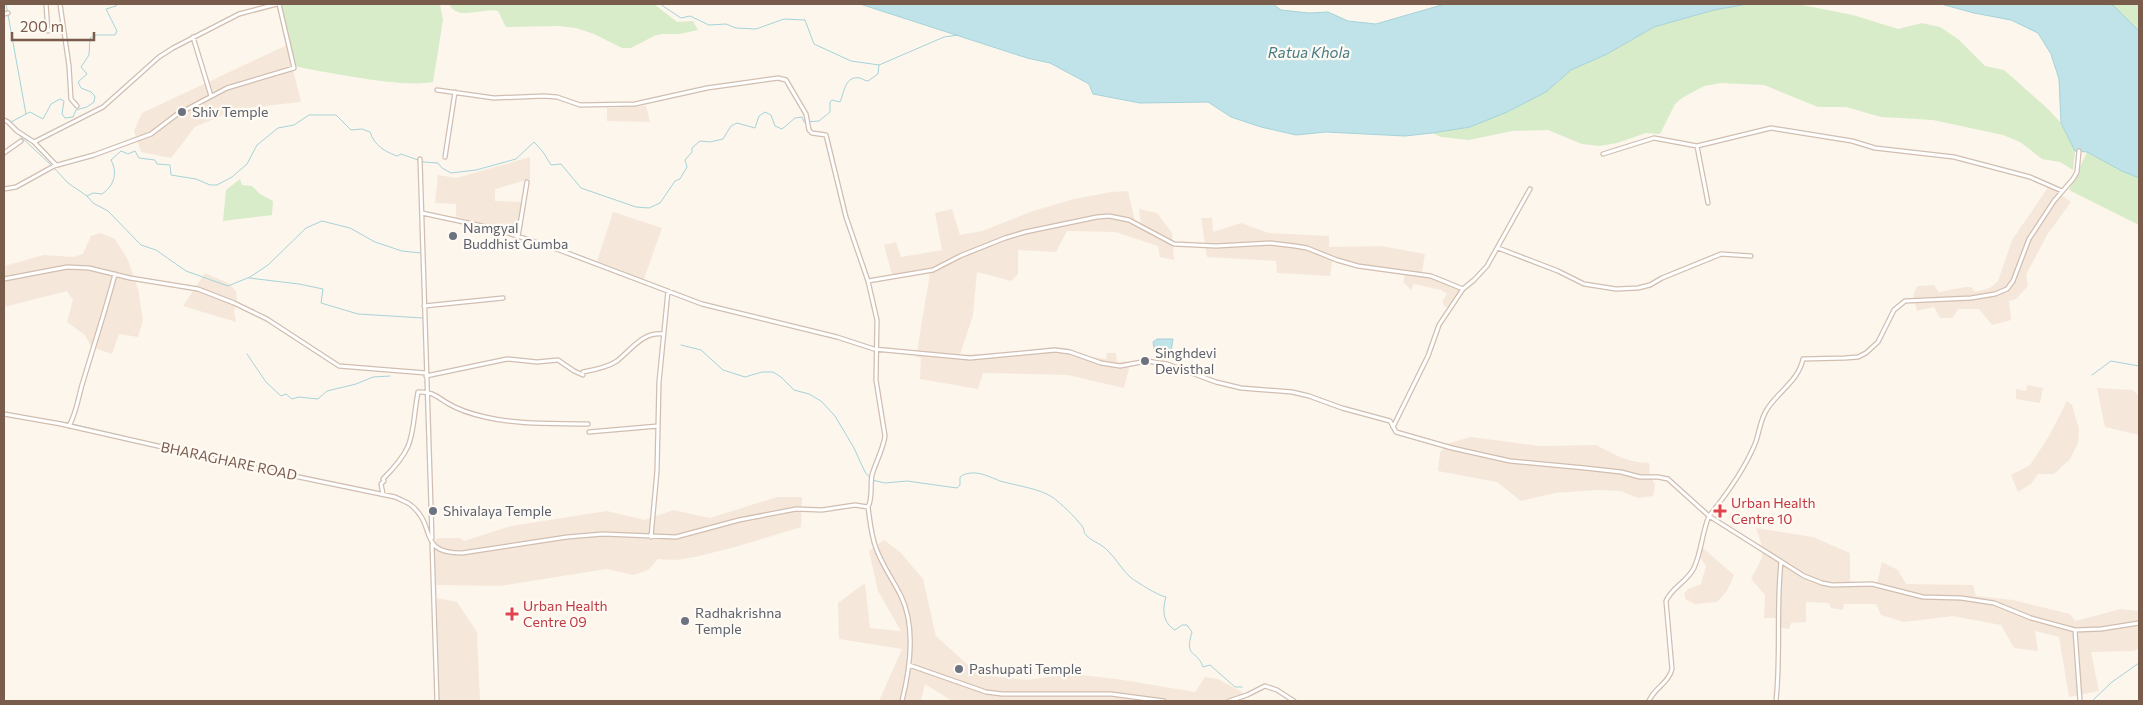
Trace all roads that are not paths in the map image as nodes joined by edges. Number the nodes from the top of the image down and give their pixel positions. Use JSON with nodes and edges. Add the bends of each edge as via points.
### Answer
{"nodes":[{"id":1,"x":46,"y":4,"type":"edge"},
{"id":2,"x":60,"y":4,"type":"edge"},
{"id":3,"x":278,"y":4,"type":"edge"},
{"id":4,"x":63,"y":26,"type":"junction"},
{"id":5,"x":193,"y":37,"type":"junction"},
{"id":6,"x":437,"y":90,"type":"dead end"},
{"id":7,"x":455,"y":92,"type":"junction"},
{"id":8,"x":211,"y":96,"type":"junction"},
{"id":9,"x":77,"y":106,"type":"dead end"},
{"id":10,"x":4,"y":120,"type":"edge"},
{"id":11,"x":20,"y":141,"type":"dead end"},
{"id":12,"x":34,"y":142,"type":"junction"},
{"id":13,"x":1697,"y":146,"type":"junction"},
{"id":14,"x":2079,"y":151,"type":"dead end"},
{"id":15,"x":4,"y":153,"type":"edge"},
{"id":16,"x":1603,"y":154,"type":"dead end"},
{"id":17,"x":445,"y":157,"type":"dead end"},
{"id":18,"x":420,"y":161,"type":"dead end"},
{"id":19,"x":56,"y":166,"type":"junction"},
{"id":20,"x":527,"y":182,"type":"dead end"},
{"id":21,"x":4,"y":184,"type":"edge"},
{"id":22,"x":5,"y":189,"type":"edge"},
{"id":23,"x":1530,"y":189,"type":"dead end"},
{"id":24,"x":2062,"y":191,"type":"junction"},
{"id":25,"x":1708,"y":203,"type":"dead end"},
{"id":26,"x":422,"y":213,"type":"junction"},
{"id":27,"x":518,"y":236,"type":"junction"},
{"id":28,"x":1498,"y":248,"type":"junction"},
{"id":29,"x":1751,"y":256,"type":"dead end"},
{"id":30,"x":115,"y":274,"type":"junction"},
{"id":31,"x":4,"y":279,"type":"edge"},
{"id":32,"x":868,"y":281,"type":"junction"},
{"id":33,"x":1463,"y":289,"type":"junction"},
{"id":34,"x":668,"y":291,"type":"junction"},
{"id":35,"x":504,"y":298,"type":"dead end"},
{"id":36,"x":424,"y":306,"type":"junction"},
{"id":37,"x":663,"y":334,"type":"junction"},
{"id":38,"x":877,"y":349,"type":"junction"},
{"id":39,"x":426,"y":374,"type":"junction"},
{"id":40,"x":427,"y":391,"type":"junction"},
{"id":41,"x":4,"y":414,"type":"edge"},
{"id":42,"x":588,"y":424,"type":"dead end"},
{"id":43,"x":69,"y":426,"type":"junction"},
{"id":44,"x":658,"y":426,"type":"junction"},
{"id":45,"x":1393,"y":427,"type":"junction"},
{"id":46,"x":588,"y":432,"type":"dead end"},
{"id":47,"x":383,"y":494,"type":"junction"},
{"id":48,"x":868,"y":507,"type":"junction"},
{"id":49,"x":1709,"y":516,"type":"junction"},
{"id":50,"x":651,"y":537,"type":"junction"},
{"id":51,"x":432,"y":541,"type":"junction"},
{"id":52,"x":1781,"y":562,"type":"junction"},
{"id":53,"x":2139,"y":624,"type":"edge"},
{"id":54,"x":2075,"y":630,"type":"junction"},
{"id":55,"x":909,"y":665,"type":"junction"},
{"id":56,"x":437,"y":701,"type":"edge"},
{"id":57,"x":902,"y":701,"type":"edge"},
{"id":58,"x":1164,"y":701,"type":"edge"},
{"id":59,"x":1229,"y":701,"type":"edge"},
{"id":60,"x":1294,"y":701,"type":"edge"},
{"id":61,"x":1649,"y":701,"type":"edge"},
{"id":62,"x":1776,"y":701,"type":"edge"},
{"id":63,"x":2080,"y":701,"type":"edge"}],
"edges":[{"from":1,"to":4,"type":"street","via":[[48,31]]},
{"from":2,"to":4,"type":"street"},
{"from":3,"to":5,"type":"street","via":[[239,14]]},
{"from":3,"to":8,"type":"street","via":[[294,68]]},
{"from":4,"to":9,"type":"street","via":[[71,100]]},
{"from":5,"to":8,"type":"street"},
{"from":5,"to":12,"type":"street","via":[[158,57],[103,107]]},
{"from":6,"to":7,"type":"street"},
{"from":7,"to":17,"type":"street"},
{"from":7,"to":32,"type":"street","via":[[494,98],[557,97],[580,104],[635,104],[707,88],[778,78],[786,80],[808,121],[809,130],[826,135],[846,217]]},
{"from":8,"to":19,"type":"street","via":[[176,115],[151,134]]},
{"from":10,"to":12,"type":"street"},
{"from":11,"to":15,"type":"street"},
{"from":12,"to":19,"type":"street"},
{"from":13,"to":16,"type":"street","via":[[1654,138]]},
{"from":13,"to":24,"type":"street","via":[[1778,128],[1875,148],[1954,157],[2030,177]]},
{"from":13,"to":25,"type":"street"},
{"from":14,"to":24,"type":"street","via":[[2077,172]]},
{"from":18,"to":26,"type":"street"},
{"from":19,"to":22,"type":"street","via":[[27,182]]},
{"from":20,"to":27,"type":"street"},
{"from":21,"to":22,"type":"street"},
{"from":23,"to":28,"type":"street"},
{"from":24,"to":49,"type":"street","via":[[2028,239],[2007,289],[1971,298],[1905,301],[1894,310],[1878,342],[1866,353],[1858,357],[1803,359],[1795,378],[1764,414],[1755,444]]},
{"from":26,"to":27,"type":"street"},
{"from":26,"to":36,"type":"street"},
{"from":27,"to":34,"type":"street"},
{"from":28,"to":29,"type":"street","via":[[1584,284],[1616,289],[1650,285],[1721,254]]},
{"from":28,"to":33,"type":"street","via":[[1487,266]]},
{"from":30,"to":31,"type":"street","via":[[67,267]]},
{"from":30,"to":39,"type":"street","via":[[198,289],[217,296],[279,326],[339,366]]},
{"from":30,"to":43,"type":"street"},
{"from":32,"to":33,"type":"street","via":[[933,270],[960,256],[1025,232],[1109,216],[1129,220],[1174,244],[1270,243],[1295,246],[1358,266],[1431,276]]},
{"from":32,"to":38,"type":"street","via":[[877,324]]},
{"from":33,"to":45,"type":"street","via":[[1439,325],[1428,356]]},
{"from":34,"to":37,"type":"street"},
{"from":34,"to":38,"type":"street","via":[[702,304]]},
{"from":35,"to":36,"type":"street"},
{"from":36,"to":39,"type":"street"},
{"from":37,"to":39,"type":"street","via":[[648,336],[616,361],[583,373],[558,360],[507,359]]},
{"from":37,"to":44,"type":"street"},
{"from":38,"to":45,"type":"street","via":[[970,358],[1055,350],[1120,366],[1140,361],[1167,364],[1241,388],[1309,396],[1387,419]]},
{"from":38,"to":48,"type":"street","via":[[876,380],[885,436],[872,475]]},
{"from":39,"to":40,"type":"street"},
{"from":40,"to":42,"type":"street","via":[[457,408],[483,417],[508,422]]},
{"from":40,"to":47,"type":"street","via":[[418,392],[409,447],[397,466],[383,479]]},
{"from":40,"to":51,"type":"street"},
{"from":41,"to":43,"type":"street","name":"BHARAGHARE ROAD"},
{"from":43,"to":47,"type":"street","name":"BHARAGHARE ROAD"},
{"from":44,"to":46,"type":"street"},
{"from":44,"to":50,"type":"street"},
{"from":45,"to":49,"type":"street","via":[[1396,432],[1510,461],[1668,479]]},
{"from":47,"to":51,"type":"street","name":"BHARAGHARE ROAD","via":[[395,496],[413,507]]},
{"from":48,"to":50,"type":"street","via":[[796,509],[676,537]]},
{"from":48,"to":55,"type":"street","via":[[876,550],[901,597],[908,620]]},
{"from":49,"to":52,"type":"street"},
{"from":49,"to":61,"type":"street","via":[[1693,570],[1666,601],[1672,669]]},
{"from":50,"to":51,"type":"street","via":[[615,534],[567,537],[462,553],[440,551]]},
{"from":51,"to":56,"type":"street"},
{"from":52,"to":54,"type":"street","via":[[1822,584],[1872,584],[1923,597],[1994,603],[2031,618]]},
{"from":52,"to":62,"type":"street"},
{"from":53,"to":54,"type":"street"},
{"from":54,"to":63,"type":"street"},
{"from":55,"to":57,"type":"street"},
{"from":55,"to":58,"type":"street","via":[[986,692],[1111,694]]},
{"from":59,"to":60,"type":"street","via":[[1265,686]]}]}
